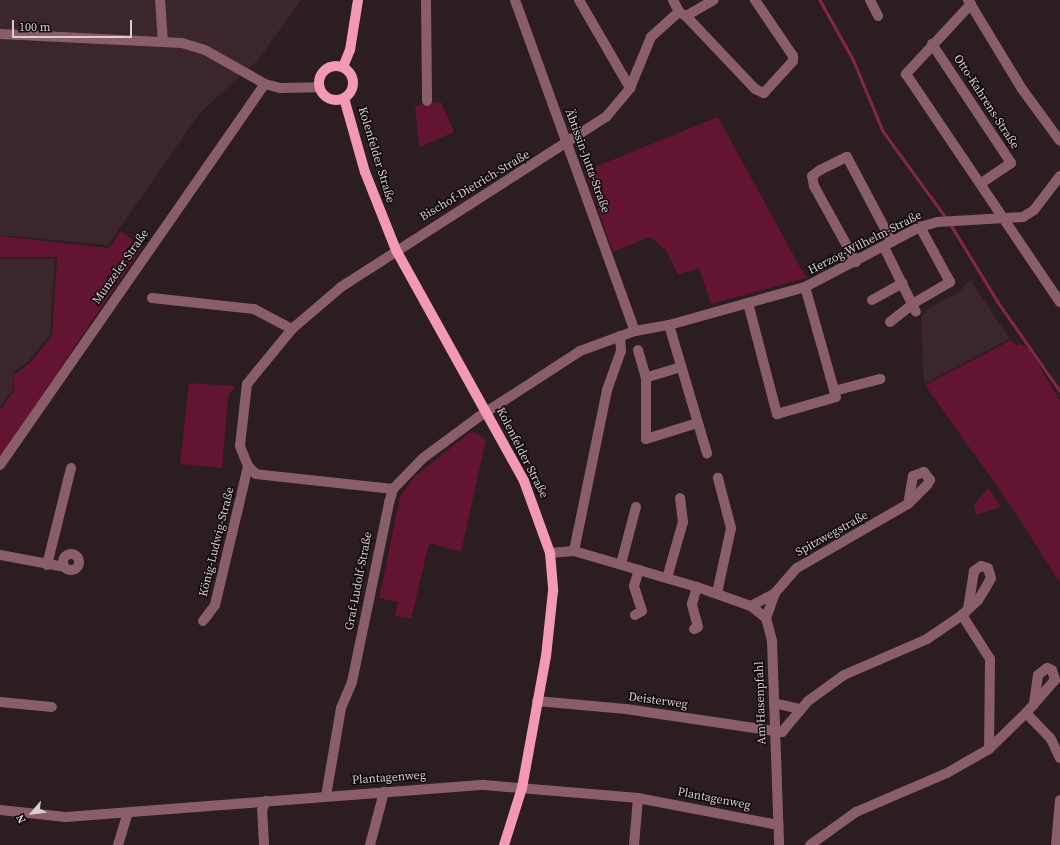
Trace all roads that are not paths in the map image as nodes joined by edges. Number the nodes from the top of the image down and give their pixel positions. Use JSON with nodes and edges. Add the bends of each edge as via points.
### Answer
{"nodes":[{"id":1,"x":160,"y":0,"type":"edge"},
{"id":2,"x":358,"y":0,"type":"edge"},
{"id":3,"x":426,"y":0,"type":"edge"},
{"id":4,"x":515,"y":0,"type":"edge"},
{"id":5,"x":579,"y":0,"type":"edge"},
{"id":6,"x":673,"y":0,"type":"edge"},
{"id":7,"x":714,"y":0,"type":"edge"},
{"id":8,"x":755,"y":0,"type":"edge"},
{"id":9,"x":870,"y":0,"type":"edge"},
{"id":10,"x":970,"y":2,"type":"edge"},
{"id":11,"x":683,"y":14,"type":"junction"},
{"id":12,"x":878,"y":16,"type":"dead end"},
{"id":13,"x":0,"y":34,"type":"edge"},
{"id":14,"x":163,"y":42,"type":"junction"},
{"id":15,"x":932,"y":44,"type":"junction"},
{"id":16,"x":343,"y":68,"type":"junction"},
{"id":17,"x":265,"y":84,"type":"junction"},
{"id":18,"x":319,"y":87,"type":"junction"},
{"id":19,"x":630,"y":88,"type":"junction"},
{"id":20,"x":344,"y":98,"type":"junction"},
{"id":21,"x":427,"y":100,"type":"dead end"},
{"id":22,"x":1060,"y":141,"type":"edge"},
{"id":23,"x":568,"y":144,"type":"junction"},
{"id":24,"x":1060,"y":176,"type":"edge"},
{"id":25,"x":981,"y":183,"type":"junction"},
{"id":26,"x":1057,"y":188,"type":"edge"},
{"id":27,"x":1004,"y":220,"type":"junction"},
{"id":28,"x":920,"y":227,"type":"junction"},
{"id":29,"x":888,"y":245,"type":"junction"},
{"id":30,"x":396,"y":250,"type":"junction"},
{"id":31,"x":856,"y":262,"type":"junction"},
{"id":32,"x":902,"y":283,"type":"junction"},
{"id":33,"x":805,"y":287,"type":"junction"},
{"id":34,"x":152,"y":298,"type":"dead end"},
{"id":35,"x":872,"y":300,"type":"dead end"},
{"id":36,"x":1060,"y":302,"type":"edge"},
{"id":37,"x":748,"y":303,"type":"junction"},
{"id":38,"x":915,"y":307,"type":"junction"},
{"id":39,"x":890,"y":322,"type":"dead end"},
{"id":40,"x":669,"y":325,"type":"junction"},
{"id":41,"x":292,"y":329,"type":"junction"},
{"id":42,"x":635,"y":331,"type":"junction"},
{"id":43,"x":620,"y":336,"type":"junction"},
{"id":44,"x":638,"y":350,"type":"dead end"},
{"id":45,"x":681,"y":367,"type":"junction"},
{"id":46,"x":646,"y":378,"type":"junction"},
{"id":47,"x":880,"y":379,"type":"dead end"},
{"id":48,"x":834,"y":391,"type":"junction"},
{"id":49,"x":486,"y":412,"type":"junction"},
{"id":50,"x":697,"y":423,"type":"junction"},
{"id":51,"x":707,"y":453,"type":"dead end"},
{"id":52,"x":0,"y":465,"type":"edge"},
{"id":53,"x":248,"y":466,"type":"junction"},
{"id":54,"x":71,"y":468,"type":"dead end"},
{"id":55,"x":718,"y":478,"type":"dead end"},
{"id":56,"x":392,"y":489,"type":"junction"},
{"id":57,"x":680,"y":498,"type":"dead end"},
{"id":58,"x":908,"y":504,"type":"dead end"},
{"id":59,"x":636,"y":507,"type":"dead end"},
{"id":60,"x":574,"y":551,"type":"junction"},
{"id":61,"x":550,"y":553,"type":"junction"},
{"id":62,"x":0,"y":554,"type":"edge"},
{"id":63,"x":621,"y":564,"type":"junction"},
{"id":64,"x":47,"y":565,"type":"junction"},
{"id":65,"x":64,"y":567,"type":"dead end"},
{"id":66,"x":639,"y":570,"type":"junction"},
{"id":67,"x":667,"y":578,"type":"junction"},
{"id":68,"x":697,"y":587,"type":"junction"},
{"id":69,"x":717,"y":593,"type":"junction"},
{"id":70,"x":775,"y":594,"type":"junction"},
{"id":71,"x":751,"y":606,"type":"junction"},
{"id":72,"x":635,"y":614,"type":"dead end"},
{"id":73,"x":766,"y":618,"type":"junction"},
{"id":74,"x":203,"y":621,"type":"dead end"},
{"id":75,"x":694,"y":629,"type":"dead end"},
{"id":76,"x":537,"y":701,"type":"junction"},
{"id":77,"x":0,"y":702,"type":"edge"},
{"id":78,"x":774,"y":703,"type":"junction"},
{"id":79,"x":1034,"y":704,"type":"dead end"},
{"id":80,"x":52,"y":707,"type":"dead end"},
{"id":81,"x":799,"y":709,"type":"junction"},
{"id":82,"x":1026,"y":713,"type":"junction"},
{"id":83,"x":775,"y":733,"type":"junction"},
{"id":84,"x":989,"y":749,"type":"junction"},
{"id":85,"x":1060,"y":758,"type":"edge"},
{"id":86,"x":522,"y":788,"type":"junction"},
{"id":87,"x":384,"y":792,"type":"junction"},
{"id":88,"x":326,"y":796,"type":"junction"},
{"id":89,"x":638,"y":798,"type":"junction"},
{"id":90,"x":1060,"y":800,"type":"edge"},
{"id":91,"x":266,"y":801,"type":"junction"},
{"id":92,"x":0,"y":810,"type":"edge"},
{"id":93,"x":128,"y":812,"type":"junction"},
{"id":94,"x":778,"y":825,"type":"junction"},
{"id":95,"x":118,"y":845,"type":"edge"},
{"id":96,"x":264,"y":845,"type":"edge"},
{"id":97,"x":370,"y":845,"type":"edge"},
{"id":98,"x":504,"y":845,"type":"edge"},
{"id":99,"x":634,"y":845,"type":"edge"},
{"id":100,"x":779,"y":845,"type":"edge"},
{"id":101,"x":810,"y":845,"type":"edge"},
{"id":102,"x":1056,"y":845,"type":"edge"}],
"edges":[{"from":1,"to":14,"type":"street"},
{"from":2,"to":16,"type":"main road","via":[[350,50]]},
{"from":3,"to":21,"type":"street"},
{"from":4,"to":23,"type":"street","name":"Äbtissin-Jutta-Straße"},
{"from":5,"to":19,"type":"street"},
{"from":6,"to":11,"type":"street"},
{"from":7,"to":11,"type":"street","name":"Bischof-Dietrich-Straße"},
{"from":8,"to":11,"type":"street","via":[[793,56],[793,61],[764,93],[749,84]]},
{"from":9,"to":12,"type":"street"},
{"from":10,"to":15,"type":"street"},
{"from":10,"to":22,"type":"street","via":[[1022,89]]},
{"from":11,"to":19,"type":"street","name":"Bischof-Dietrich-Straße","via":[[651,37]]},
{"from":13,"to":14,"type":"street"},
{"from":14,"to":17,"type":"street","via":[[196,46]]},
{"from":15,"to":25,"type":"street","via":[[906,74],[973,179]]},
{"from":15,"to":25,"type":"street","name":"Otto-Kahrens-Straße","via":[[1011,164]]},
{"from":16,"to":18,"type":"main road","via":[[332,66],[323,72]]},
{"from":16,"to":20,"type":"main road","via":[[350,74],[353,85]]},
{"from":17,"to":18,"type":"street","via":[[280,88]]},
{"from":17,"to":52,"type":"street","name":"Munzeler Straße"},
{"from":18,"to":20,"type":"main road","via":[[329,98]]},
{"from":19,"to":23,"type":"street","name":"Bischof-Dietrich-Straße","via":[[606,117]]},
{"from":20,"to":30,"type":"main road","name":"Kolenfelder Straße","via":[[365,172]]},
{"from":23,"to":30,"type":"street","name":"Bischof-Dietrich-Straße"},
{"from":23,"to":42,"type":"street","name":"Äbtissin-Jutta-Straße"},
{"from":24,"to":26,"type":"street","name":"Herzog-Wilhelm-Straße"},
{"from":25,"to":27,"type":"street"},
{"from":26,"to":27,"type":"street","name":"Herzog-Wilhelm-Straße","via":[[1029,215]]},
{"from":27,"to":28,"type":"street","name":"Herzog-Wilhelm-Straße","via":[[953,221]]},
{"from":27,"to":36,"type":"street"},
{"from":28,"to":29,"type":"street","name":"Herzog-Wilhelm-Straße"},
{"from":28,"to":38,"type":"street","via":[[950,282]]},
{"from":29,"to":31,"type":"street","name":"Herzog-Wilhelm-Straße"},
{"from":29,"to":31,"type":"street","via":[[847,157],[820,170],[812,176],[814,186]]},
{"from":29,"to":32,"type":"street"},
{"from":30,"to":41,"type":"street","via":[[341,288]]},
{"from":30,"to":49,"type":"main road","name":"Kolenfelder Straße"},
{"from":31,"to":33,"type":"street","name":"Herzog-Wilhelm-Straße"},
{"from":32,"to":35,"type":"street"},
{"from":32,"to":38,"type":"street"},
{"from":33,"to":37,"type":"street","name":"Herzog-Wilhelm-Straße"},
{"from":33,"to":48,"type":"street"},
{"from":34,"to":41,"type":"street","via":[[254,309]]},
{"from":37,"to":40,"type":"street","name":"Herzog-Wilhelm-Straße"},
{"from":37,"to":48,"type":"street","via":[[778,414],[836,397]]},
{"from":38,"to":39,"type":"street"},
{"from":40,"to":42,"type":"street","name":"Herzog-Wilhelm-Straße"},
{"from":40,"to":45,"type":"street"},
{"from":41,"to":53,"type":"street","via":[[248,384],[240,446]]},
{"from":42,"to":43,"type":"street","name":"Herzog-Wilhelm-Straße"},
{"from":43,"to":49,"type":"street","name":"Herzog-Wilhelm-Straße","via":[[580,351]]},
{"from":43,"to":60,"type":"street","via":[[621,351],[607,390]]},
{"from":44,"to":46,"type":"street"},
{"from":45,"to":46,"type":"street"},
{"from":45,"to":50,"type":"street"},
{"from":46,"to":50,"type":"street","via":[[646,439]]},
{"from":47,"to":48,"type":"street"},
{"from":49,"to":56,"type":"street","via":[[423,458]]},
{"from":49,"to":61,"type":"main road","name":"Kolenfelder Straße","via":[[524,481]]},
{"from":50,"to":51,"type":"street"},
{"from":53,"to":56,"type":"street","via":[[263,477]]},
{"from":53,"to":74,"type":"street","name":"König-Ludwig-Straße","via":[[215,605]]},
{"from":54,"to":64,"type":"street"},
{"from":55,"to":69,"type":"street","via":[[731,528]]},
{"from":56,"to":88,"type":"street","name":"Graf-Ludolf-Straße","via":[[352,682],[341,708]]},
{"from":57,"to":67,"type":"street","via":[[683,522]]},
{"from":58,"to":70,"type":"street","name":"Spitzwegstraße","via":[[807,560]]},
{"from":59,"to":63,"type":"street"},
{"from":60,"to":61,"type":"street"},
{"from":60,"to":63,"type":"street"},
{"from":61,"to":76,"type":"main road","name":"Kolenfelder Straße","via":[[552,606]]},
{"from":62,"to":64,"type":"street"},
{"from":63,"to":66,"type":"street"},
{"from":64,"to":65,"type":"street"},
{"from":66,"to":67,"type":"street"},
{"from":66,"to":72,"type":"street","via":[[634,586],[642,611]]},
{"from":67,"to":68,"type":"street"},
{"from":68,"to":69,"type":"street"},
{"from":68,"to":75,"type":"street","via":[[692,604],[698,627]]},
{"from":69,"to":71,"type":"street"},
{"from":70,"to":71,"type":"street","name":"Spitzwegstraße"},
{"from":70,"to":73,"type":"street","name":"Spitzwegstraße"},
{"from":71,"to":73,"type":"street"},
{"from":73,"to":78,"type":"street","name":"Am Hasenpfahl","via":[[772,641]]},
{"from":76,"to":83,"type":"street","name":"Deisterweg","via":[[626,709]]},
{"from":76,"to":86,"type":"main road","name":"Kolenfelder Straße"},
{"from":77,"to":80,"type":"street"},
{"from":78,"to":81,"type":"street"},
{"from":78,"to":83,"type":"street","name":"Am Hasenpfahl"},
{"from":79,"to":82,"type":"street"},
{"from":81,"to":83,"type":"street","via":[[782,732]]},
{"from":81,"to":84,"type":"street","via":[[844,675],[927,639],[965,612],[990,659]]},
{"from":82,"to":84,"type":"street"},
{"from":82,"to":85,"type":"street","via":[[1051,738]]},
{"from":83,"to":94,"type":"street","name":"Am Hasenpfahl"},
{"from":84,"to":101,"type":"street","via":[[947,774],[856,812]]},
{"from":86,"to":87,"type":"street","name":"Plantagenweg","via":[[484,785]]},
{"from":86,"to":89,"type":"street","name":"Plantagenweg"},
{"from":86,"to":98,"type":"main road","name":"Kolenfelder Straße"},
{"from":87,"to":88,"type":"street","name":"Plantagenweg"},
{"from":87,"to":97,"type":"street"},
{"from":88,"to":91,"type":"street","name":"Plantagenweg"},
{"from":89,"to":94,"type":"street","name":"Plantagenweg"},
{"from":89,"to":99,"type":"street"},
{"from":90,"to":102,"type":"street"},
{"from":91,"to":93,"type":"street","name":"Plantagenweg"},
{"from":91,"to":96,"type":"street","via":[[262,810]]},
{"from":92,"to":93,"type":"street","name":"Plantagenweg","via":[[66,817]]},
{"from":93,"to":95,"type":"street"},
{"from":94,"to":100,"type":"street","name":"Am Hasenpfahl"}]}
